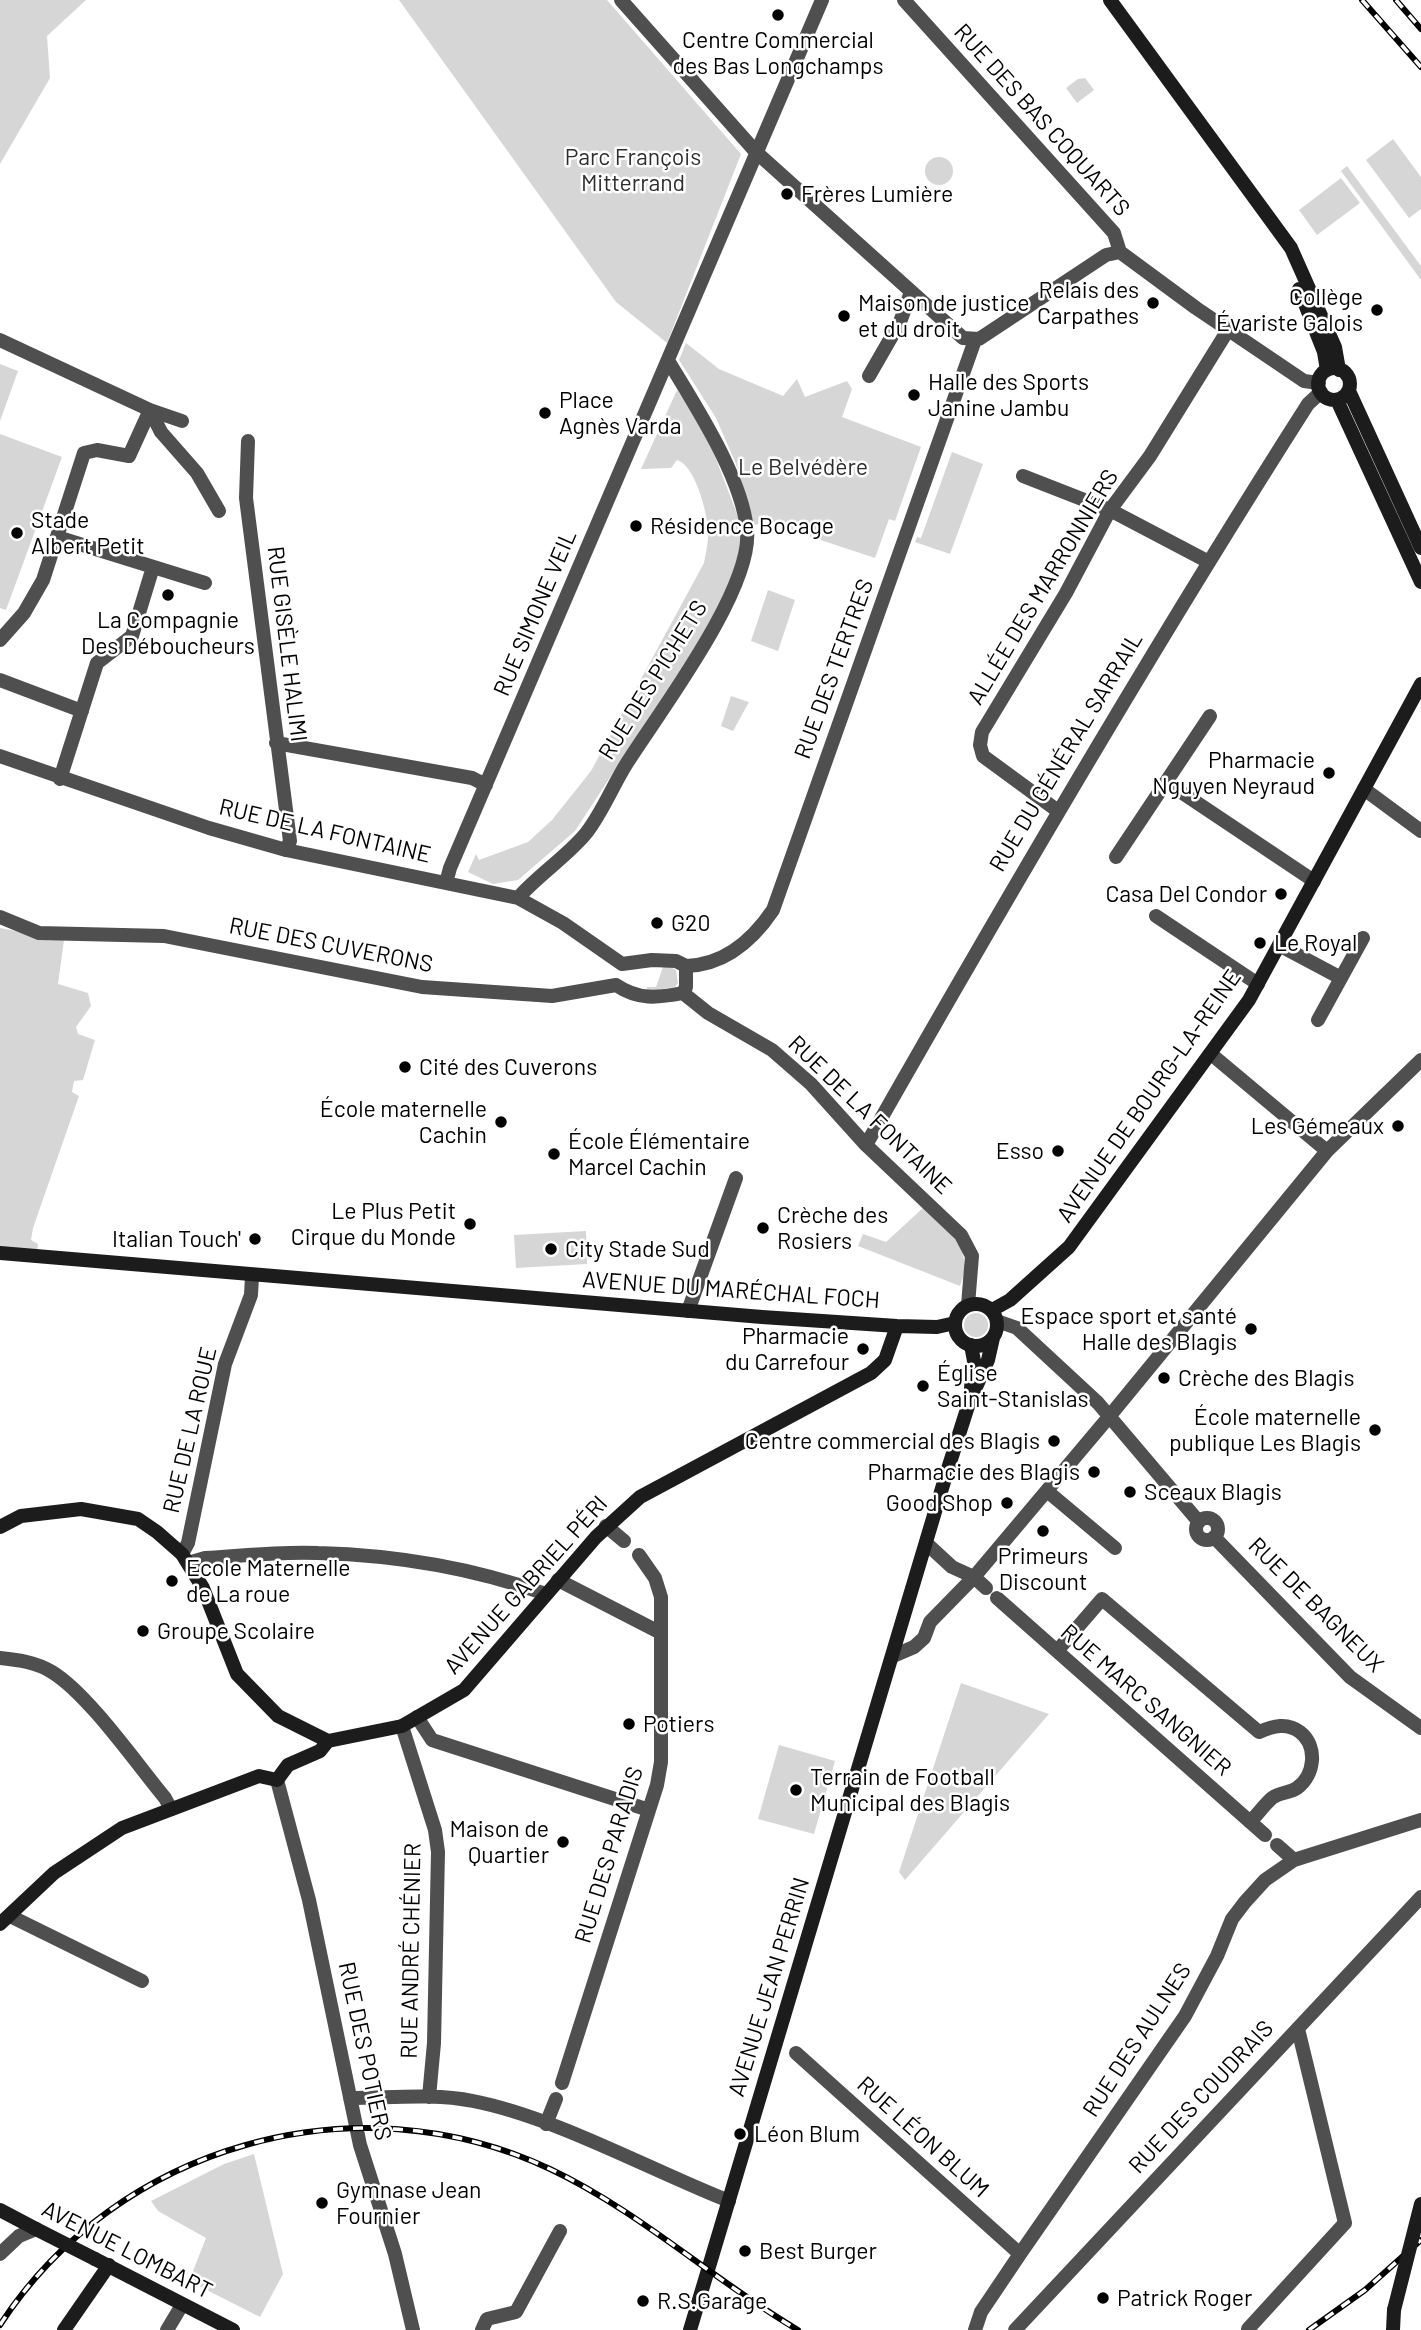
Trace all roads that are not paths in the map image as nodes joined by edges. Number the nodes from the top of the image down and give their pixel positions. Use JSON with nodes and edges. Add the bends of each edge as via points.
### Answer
{"nodes":[{"id":1,"x":621,"y":0,"type":"edge"},
{"id":2,"x":822,"y":0,"type":"edge"},
{"id":3,"x":904,"y":0,"type":"edge"},
{"id":4,"x":1110,"y":0,"type":"edge"},
{"id":5,"x":756,"y":152,"type":"junction"},
{"id":6,"x":1120,"y":252,"type":"junction"},
{"id":7,"x":911,"y":292,"type":"junction"},
{"id":8,"x":1228,"y":330,"type":"junction"},
{"id":9,"x":0,"y":340,"type":"edge"},
{"id":10,"x":975,"y":340,"type":"junction"},
{"id":11,"x":669,"y":362,"type":"junction"},
{"id":12,"x":869,"y":376,"type":"dead end"},
{"id":13,"x":1326,"y":379,"type":"junction"},
{"id":14,"x":1343,"y":395,"type":"junction"},
{"id":15,"x":150,"y":410,"type":"junction"},
{"id":16,"x":181,"y":421,"type":"dead end"},
{"id":17,"x":248,"y":441,"type":"dead end"},
{"id":18,"x":1023,"y":476,"type":"dead end"},
{"id":19,"x":1110,"y":510,"type":"junction"},
{"id":20,"x":219,"y":511,"type":"dead end"},
{"id":21,"x":57,"y":537,"type":"junction"},
{"id":22,"x":1421,"y":548,"type":"edge"},
{"id":23,"x":1208,"y":561,"type":"junction"},
{"id":24,"x":153,"y":566,"type":"junction"},
{"id":25,"x":1421,"y":582,"type":"edge"},
{"id":26,"x":205,"y":583,"type":"dead end"},
{"id":27,"x":0,"y":640,"type":"edge"},
{"id":28,"x":0,"y":680,"type":"edge"},
{"id":29,"x":1421,"y":684,"type":"edge"},
{"id":30,"x":1417,"y":698,"type":"edge"},
{"id":31,"x":82,"y":711,"type":"junction"},
{"id":32,"x":1210,"y":716,"type":"dead end"},
{"id":33,"x":276,"y":743,"type":"junction"},
{"id":34,"x":4,"y":758,"type":"edge"},
{"id":35,"x":61,"y":779,"type":"junction"},
{"id":36,"x":1166,"y":782,"type":"junction"},
{"id":37,"x":486,"y":785,"type":"junction"},
{"id":38,"x":1364,"y":789,"type":"junction"},
{"id":39,"x":1058,"y":811,"type":"junction"},
{"id":40,"x":1421,"y":831,"type":"edge"},
{"id":41,"x":286,"y":850,"type":"junction"},
{"id":42,"x":1116,"y":857,"type":"dead end"},
{"id":43,"x":1314,"y":881,"type":"junction"},
{"id":44,"x":446,"y":883,"type":"junction"},
{"id":45,"x":518,"y":898,"type":"junction"},
{"id":46,"x":1156,"y":916,"type":"dead end"},
{"id":47,"x":0,"y":917,"type":"edge"},
{"id":48,"x":1363,"y":938,"type":"dead end"},
{"id":49,"x":1279,"y":945,"type":"junction"},
{"id":50,"x":622,"y":964,"type":"junction"},
{"id":51,"x":686,"y":966,"type":"junction"},
{"id":52,"x":1341,"y":978,"type":"junction"},
{"id":53,"x":1258,"y":984,"type":"junction"},
{"id":54,"x":615,"y":985,"type":"junction"},
{"id":55,"x":683,"y":993,"type":"junction"},
{"id":56,"x":1318,"y":1020,"type":"dead end"},
{"id":57,"x":1211,"y":1054,"type":"junction"},
{"id":58,"x":1421,"y":1060,"type":"edge"},
{"id":59,"x":866,"y":1145,"type":"junction"},
{"id":60,"x":1327,"y":1150,"type":"junction"},
{"id":61,"x":736,"y":1178,"type":"dead end"},
{"id":62,"x":0,"y":1253,"type":"edge"},
{"id":63,"x":252,"y":1276,"type":"junction"},
{"id":64,"x":968,"y":1305,"type":"junction"},
{"id":65,"x":688,"y":1311,"type":"junction"},
{"id":66,"x":994,"y":1315,"type":"junction"},
{"id":67,"x":955,"y":1323,"type":"junction"},
{"id":68,"x":897,"y":1326,"type":"junction"},
{"id":69,"x":993,"y":1338,"type":"junction"},
{"id":70,"x":971,"y":1345,"type":"junction"},
{"id":71,"x":969,"y":1403,"type":"junction"},
{"id":72,"x":1108,"y":1419,"type":"junction"},
{"id":73,"x":1047,"y":1491,"type":"junction"},
{"id":74,"x":2,"y":1523,"type":"edge"},
{"id":75,"x":607,"y":1526,"type":"junction"},
{"id":76,"x":624,"y":1541,"type":"dead end"},
{"id":77,"x":927,"y":1544,"type":"junction"},
{"id":78,"x":1115,"y":1548,"type":"dead end"},
{"id":79,"x":639,"y":1555,"type":"dead end"},
{"id":80,"x":185,"y":1559,"type":"junction"},
{"id":81,"x":974,"y":1577,"type":"junction"},
{"id":82,"x":558,"y":1580,"type":"junction"},
{"id":83,"x":546,"y":1594,"type":"junction"},
{"id":84,"x":662,"y":1633,"type":"junction"},
{"id":85,"x":1057,"y":1651,"type":"junction"},
{"id":86,"x":893,"y":1656,"type":"junction"},
{"id":87,"x":0,"y":1658,"type":"edge"},
{"id":88,"x":417,"y":1717,"type":"junction"},
{"id":89,"x":402,"y":1726,"type":"junction"},
{"id":90,"x":1421,"y":1728,"type":"edge"},
{"id":91,"x":328,"y":1741,"type":"junction"},
{"id":92,"x":277,"y":1780,"type":"junction"},
{"id":93,"x":171,"y":1809,"type":"junction"},
{"id":94,"x":649,"y":1810,"type":"junction"},
{"id":95,"x":1421,"y":1820,"type":"edge"},
{"id":96,"x":1250,"y":1822,"type":"junction"},
{"id":97,"x":1294,"y":1860,"type":"junction"},
{"id":98,"x":1421,"y":1897,"type":"edge"},
{"id":99,"x":5,"y":1920,"type":"edge"},
{"id":100,"x":142,"y":1981,"type":"dead end"},
{"id":101,"x":1298,"y":2029,"type":"junction"},
{"id":102,"x":796,"y":2053,"type":"dead end"},
{"id":103,"x":562,"y":2083,"type":"dead end"},
{"id":104,"x":429,"y":2097,"type":"junction"},
{"id":105,"x":350,"y":2098,"type":"junction"},
{"id":106,"x":556,"y":2099,"type":"dead end"},
{"id":107,"x":546,"y":2124,"type":"junction"},
{"id":108,"x":729,"y":2202,"type":"junction"},
{"id":109,"x":1421,"y":2204,"type":"edge"},
{"id":110,"x":0,"y":2210,"type":"edge"},
{"id":111,"x":36,"y":2229,"type":"junction"},
{"id":112,"x":559,"y":2231,"type":"dead end"},
{"id":113,"x":0,"y":2254,"type":"edge"},
{"id":114,"x":1020,"y":2254,"type":"junction"},
{"id":115,"x":109,"y":2265,"type":"junction"},
{"id":116,"x":181,"y":2305,"type":"junction"},
{"id":117,"x":1248,"y":2329,"type":"edge"},
{"id":118,"x":64,"y":2330,"type":"edge"},
{"id":119,"x":167,"y":2330,"type":"edge"},
{"id":120,"x":233,"y":2330,"type":"edge"},
{"id":121,"x":412,"y":2330,"type":"edge"},
{"id":122,"x":482,"y":2330,"type":"edge"},
{"id":123,"x":690,"y":2330,"type":"edge"},
{"id":124,"x":975,"y":2330,"type":"edge"},
{"id":125,"x":1015,"y":2330,"type":"edge"},
{"id":126,"x":1393,"y":2330,"type":"edge"}],
"edges":[{"from":1,"to":5,"type":"street"},
{"from":2,"to":5,"type":"street"},
{"from":3,"to":6,"type":"street","name":"RUE DES BAS COQUARTS","via":[[1114,233]]},
{"from":4,"to":13,"type":"main road","via":[[1277,230],[1324,352]]},
{"from":5,"to":7,"type":"street"},
{"from":5,"to":11,"type":"street"},
{"from":6,"to":8,"type":"street","name":"RUE DES BAS COQUARTS"},
{"from":6,"to":10,"type":"street","via":[[1106,255]]},
{"from":7,"to":10,"type":"street","via":[[963,338]]},
{"from":7,"to":12,"type":"street","via":[[901,322]]},
{"from":8,"to":13,"type":"street","name":"RUE DES BAS COQUARTS","via":[[1304,381]]},
{"from":8,"to":19,"type":"street","name":"ALLÉE DES MARRONNIERS","via":[[1150,456]]},
{"from":9,"to":15,"type":"street"},
{"from":10,"to":51,"type":"street","name":"RUE DES TERTRES","via":[[773,910],[758,932],[725,957],[710,965]]},
{"from":11,"to":37,"type":"street","name":"RUE SIMONE VEIL"},
{"from":11,"to":45,"type":"street","name":"RUE DES PICHETS","via":[[708,424],[733,484],[747,530],[746,549],[725,610],[585,834]]},
{"from":13,"to":14,"type":"main road","via":[[1328,399]]},
{"from":13,"to":14,"type":"main road","via":[[1348,377]]},
{"from":13,"to":23,"type":"street","name":"RUE DU GÉNÉRAL SARRAIL"},
{"from":14,"to":22,"type":"main road"},
{"from":14,"to":25,"type":"main road"},
{"from":15,"to":16,"type":"street"},
{"from":15,"to":20,"type":"street"},
{"from":15,"to":21,"type":"street","via":[[129,456],[97,450],[84,453]]},
{"from":17,"to":33,"type":"street","name":"RUE GISÈLE HALIMI","via":[[246,498]]},
{"from":18,"to":19,"type":"street"},
{"from":19,"to":23,"type":"street"},
{"from":19,"to":39,"type":"street","name":"ALLÉE DES MARRONNIERS","via":[[982,732],[983,756]]},
{"from":21,"to":24,"type":"street"},
{"from":21,"to":27,"type":"street","via":[[34,598]]},
{"from":23,"to":39,"type":"street","name":"RUE DU GÉNÉRAL SARRAIL"},
{"from":24,"to":26,"type":"street"},
{"from":24,"to":31,"type":"street","via":[[132,636],[97,663]]},
{"from":28,"to":31,"type":"street"},
{"from":29,"to":30,"type":"main road","name":"AVENUE DE BOURG-LA-REINE"},
{"from":30,"to":38,"type":"main road","name":"AVENUE DE BOURG-LA-REINE"},
{"from":31,"to":35,"type":"street"},
{"from":32,"to":36,"type":"street"},
{"from":33,"to":37,"type":"street","via":[[472,778]]},
{"from":33,"to":41,"type":"street","name":"RUE GISÈLE HALIMI","via":[[290,841]]},
{"from":34,"to":35,"type":"street","name":"RUE DE LA FONTAINE"},
{"from":35,"to":41,"type":"street","name":"RUE DE LA FONTAINE"},
{"from":36,"to":42,"type":"street"},
{"from":36,"to":43,"type":"street"},
{"from":37,"to":44,"type":"street","name":"RUE SIMONE VEIL"},
{"from":38,"to":40,"type":"street"},
{"from":38,"to":43,"type":"main road","name":"AVENUE DE BOURG-LA-REINE"},
{"from":39,"to":59,"type":"street","name":"RUE DU GÉNÉRAL SARRAIL"},
{"from":41,"to":44,"type":"street","name":"RUE DE LA FONTAINE"},
{"from":43,"to":49,"type":"main road","name":"AVENUE DE BOURG-LA-REINE"},
{"from":44,"to":45,"type":"street","name":"RUE DE LA FONTAINE"},
{"from":45,"to":50,"type":"street","name":"RUE DE LA FONTAINE"},
{"from":46,"to":53,"type":"street"},
{"from":47,"to":54,"type":"street","name":"RUE DES CUVERONS","via":[[39,933],[164,936],[434,989],[552,996]]},
{"from":48,"to":52,"type":"street"},
{"from":49,"to":52,"type":"street"},
{"from":49,"to":53,"type":"main road","name":"AVENUE DE BOURG-LA-REINE"},
{"from":50,"to":51,"type":"street","via":[[652,960]]},
{"from":50,"to":54,"type":"street"},
{"from":51,"to":55,"type":"street"},
{"from":52,"to":56,"type":"street"},
{"from":53,"to":57,"type":"main road","name":"AVENUE DE BOURG-LA-REINE"},
{"from":54,"to":55,"type":"street","via":[[643,998]]},
{"from":55,"to":59,"type":"street","name":"RUE DE LA FONTAINE","via":[[772,1050],[811,1084]]},
{"from":57,"to":60,"type":"street"},
{"from":57,"to":66,"type":"main road","name":"AVENUE DE BOURG-LA-REINE","via":[[1069,1247]]},
{"from":58,"to":60,"type":"street"},
{"from":59,"to":64,"type":"street","name":"RUE DE LA FONTAINE","via":[[961,1235],[972,1256]]},
{"from":60,"to":72,"type":"street"},
{"from":61,"to":65,"type":"street"},
{"from":62,"to":63,"type":"main road","name":"AVENUE DU MARÉCHAL FOCH"},
{"from":63,"to":65,"type":"main road","name":"AVENUE DU MARÉCHAL FOCH"},
{"from":63,"to":80,"type":"street","name":"RUE DE LA ROUE","via":[[251,1295],[225,1364]]},
{"from":64,"to":66,"type":"main road","via":[[976,1303]]},
{"from":64,"to":67,"type":"main road"},
{"from":65,"to":68,"type":"main road","name":"AVENUE DU MARÉCHAL FOCH"},
{"from":66,"to":69,"type":"main road"},
{"from":66,"to":72,"type":"street","name":"RUE DE BAGNEUX","via":[[1042,1349],[1098,1403]]},
{"from":67,"to":68,"type":"main road","name":"AVENUE DU MARÉCHAL FOCH"},
{"from":67,"to":70,"type":"main road","via":[[957,1334]]},
{"from":68,"to":75,"type":"main road","name":"AVENUE GABRIEL PÉRI","via":[[885,1360],[871,1373],[655,1487]]},
{"from":69,"to":70,"type":"main road"},
{"from":69,"to":71,"type":"main road","name":"AVENUE JEAN PERRIN"},
{"from":70,"to":71,"type":"main road","name":"AVENUE JEAN PERRIN","via":[[974,1361]]},
{"from":71,"to":77,"type":"main road","name":"AVENUE JEAN PERRIN"},
{"from":72,"to":73,"type":"street"},
{"from":72,"to":90,"type":"street","name":"RUE DE BAGNEUX","via":[[1199,1522],[1198,1535],[1219,1541],[1350,1677]]},
{"from":73,"to":78,"type":"street"},
{"from":73,"to":81,"type":"street"},
{"from":74,"to":80,"type":"main road","via":[[48,1510],[105,1512],[138,1520]]},
{"from":75,"to":76,"type":"street"},
{"from":75,"to":82,"type":"main road","name":"AVENUE GABRIEL PÉRI"},
{"from":77,"to":81,"type":"street","name":"RUE MARC SANGNIER","via":[[952,1567]]},
{"from":77,"to":86,"type":"main road","name":"AVENUE JEAN PERRIN"},
{"from":79,"to":84,"type":"street","name":"RUE DES PARADIS","via":[[662,1597]]},
{"from":80,"to":83,"type":"street","via":[[316,1553],[390,1558],[441,1565]]},
{"from":80,"to":91,"type":"main road","via":[[203,1588],[237,1674],[278,1716]]},
{"from":81,"to":85,"type":"street","name":"RUE MARC SANGNIER"},
{"from":81,"to":86,"type":"street","via":[[930,1622],[924,1638]]},
{"from":82,"to":83,"type":"main road","name":"AVENUE GABRIEL PÉRI"},
{"from":82,"to":84,"type":"street"},
{"from":83,"to":88,"type":"main road","name":"AVENUE GABRIEL PÉRI","via":[[464,1690]]},
{"from":84,"to":94,"type":"street","name":"RUE DES PARADIS","via":[[661,1762]]},
{"from":85,"to":96,"type":"street","name":"RUE MARC SANGNIER"},
{"from":85,"to":96,"type":"street","via":[[1102,1599],[1259,1732],[1284,1725],[1302,1733],[1311,1745],[1307,1779],[1295,1790],[1274,1796]]},
{"from":86,"to":108,"type":"main road","name":"AVENUE JEAN PERRIN"},
{"from":87,"to":93,"type":"street","via":[[51,1671],[73,1688]]},
{"from":88,"to":89,"type":"main road","name":"AVENUE GABRIEL PÉRI"},
{"from":88,"to":94,"type":"street","via":[[432,1740]]},
{"from":89,"to":91,"type":"main road","name":"AVENUE GABRIEL PÉRI"},
{"from":89,"to":104,"type":"street","name":"RUE ANDRÉ CHÉNIER","via":[[438,1852]]},
{"from":91,"to":92,"type":"main road","via":[[320,1752],[288,1765]]},
{"from":92,"to":93,"type":"main road","via":[[259,1776]]},
{"from":92,"to":105,"type":"street","name":"RUE DES POTIERS","via":[[309,1900]]},
{"from":93,"to":99,"type":"main road","via":[[122,1828],[86,1850],[54,1873]]},
{"from":94,"to":103,"type":"street","name":"RUE DES PARADIS"},
{"from":95,"to":97,"type":"street","name":"RUE DES AULNES"},
{"from":96,"to":97,"type":"street","name":"RUE MARC SANGNIER"},
{"from":97,"to":114,"type":"street","name":"RUE DES AULNES","via":[[1265,1880],[1232,1919],[1185,2015]]},
{"from":98,"to":101,"type":"street","name":"RUE DES COUDRAIS"},
{"from":99,"to":100,"type":"street"},
{"from":101,"to":117,"type":"street","via":[[1345,2223]]},
{"from":101,"to":125,"type":"street","name":"RUE DES COUDRAIS"},
{"from":102,"to":114,"type":"street","name":"RUE LÉON BLUM"},
{"from":104,"to":105,"type":"street"},
{"from":104,"to":107,"type":"street","via":[[474,2101]]},
{"from":105,"to":121,"type":"street","name":"RUE DES POTIERS","via":[[360,2145],[396,2254]]},
{"from":106,"to":107,"type":"street"},
{"from":107,"to":108,"type":"street"},
{"from":108,"to":123,"type":"main road","name":"AVENUE JEAN PERRIN"},
{"from":109,"to":126,"type":"main road","bridge":true},
{"from":110,"to":111,"type":"main road","name":"AVENUE LOMBART"},
{"from":111,"to":113,"type":"street","via":[[19,2236]]},
{"from":111,"to":115,"type":"main road","name":"AVENUE LOMBART","bridge":true},
{"from":112,"to":122,"type":"street","via":[[516,2312],[487,2319]]},
{"from":114,"to":124,"type":"street","name":"RUE DES AULNES","via":[[981,2312]]},
{"from":115,"to":116,"type":"main road","name":"AVENUE LOMBART"},
{"from":115,"to":118,"type":"main road"},
{"from":116,"to":119,"type":"street"},
{"from":116,"to":120,"type":"main road","name":"AVENUE LOMBART"}]}
